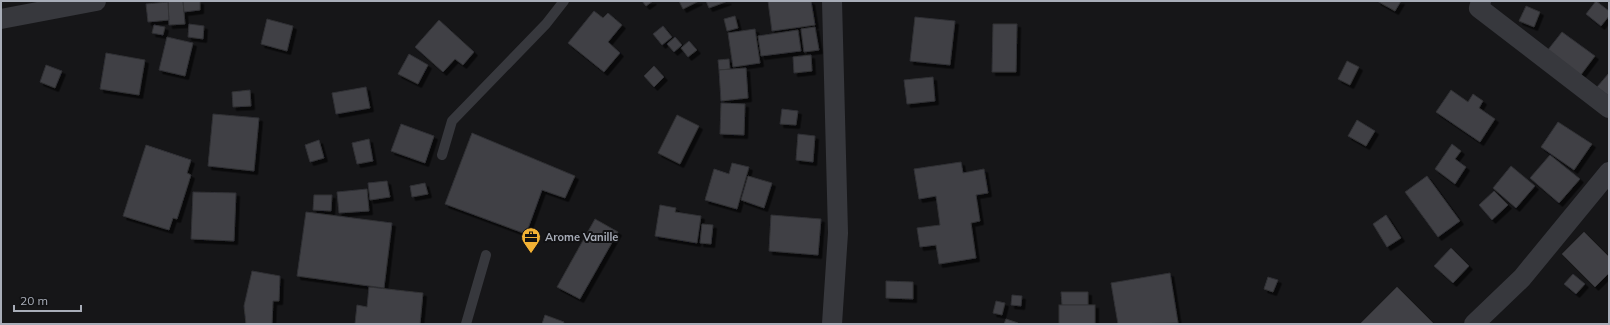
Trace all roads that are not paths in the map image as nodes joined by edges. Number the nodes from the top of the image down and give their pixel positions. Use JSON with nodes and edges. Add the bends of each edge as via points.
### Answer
{"nodes":[{"id":1,"x":96,"y":1,"type":"edge"},
{"id":2,"x":564,"y":1,"type":"edge"},
{"id":3,"x":832,"y":1,"type":"edge"},
{"id":4,"x":1481,"y":1,"type":"edge"},
{"id":5,"x":1,"y":19,"type":"edge"},
{"id":6,"x":1609,"y":108,"type":"edge"},
{"id":7,"x":442,"y":155,"type":"dead end"},
{"id":8,"x":1609,"y":172,"type":"edge"},
{"id":9,"x":486,"y":255,"type":"dead end"},
{"id":10,"x":466,"y":324,"type":"edge"},
{"id":11,"x":832,"y":324,"type":"edge"},
{"id":12,"x":1474,"y":324,"type":"edge"}],
"edges":[{"from":1,"to":5,"type":"street"},
{"from":2,"to":7,"type":"lane","via":[[546,24],[452,121]]},
{"from":3,"to":11,"type":"street","via":[[838,233]]},
{"from":4,"to":6,"type":"street","via":[[1479,8]]},
{"from":8,"to":12,"type":"street","via":[[1522,278]]},
{"from":9,"to":10,"type":"lane"}]}
